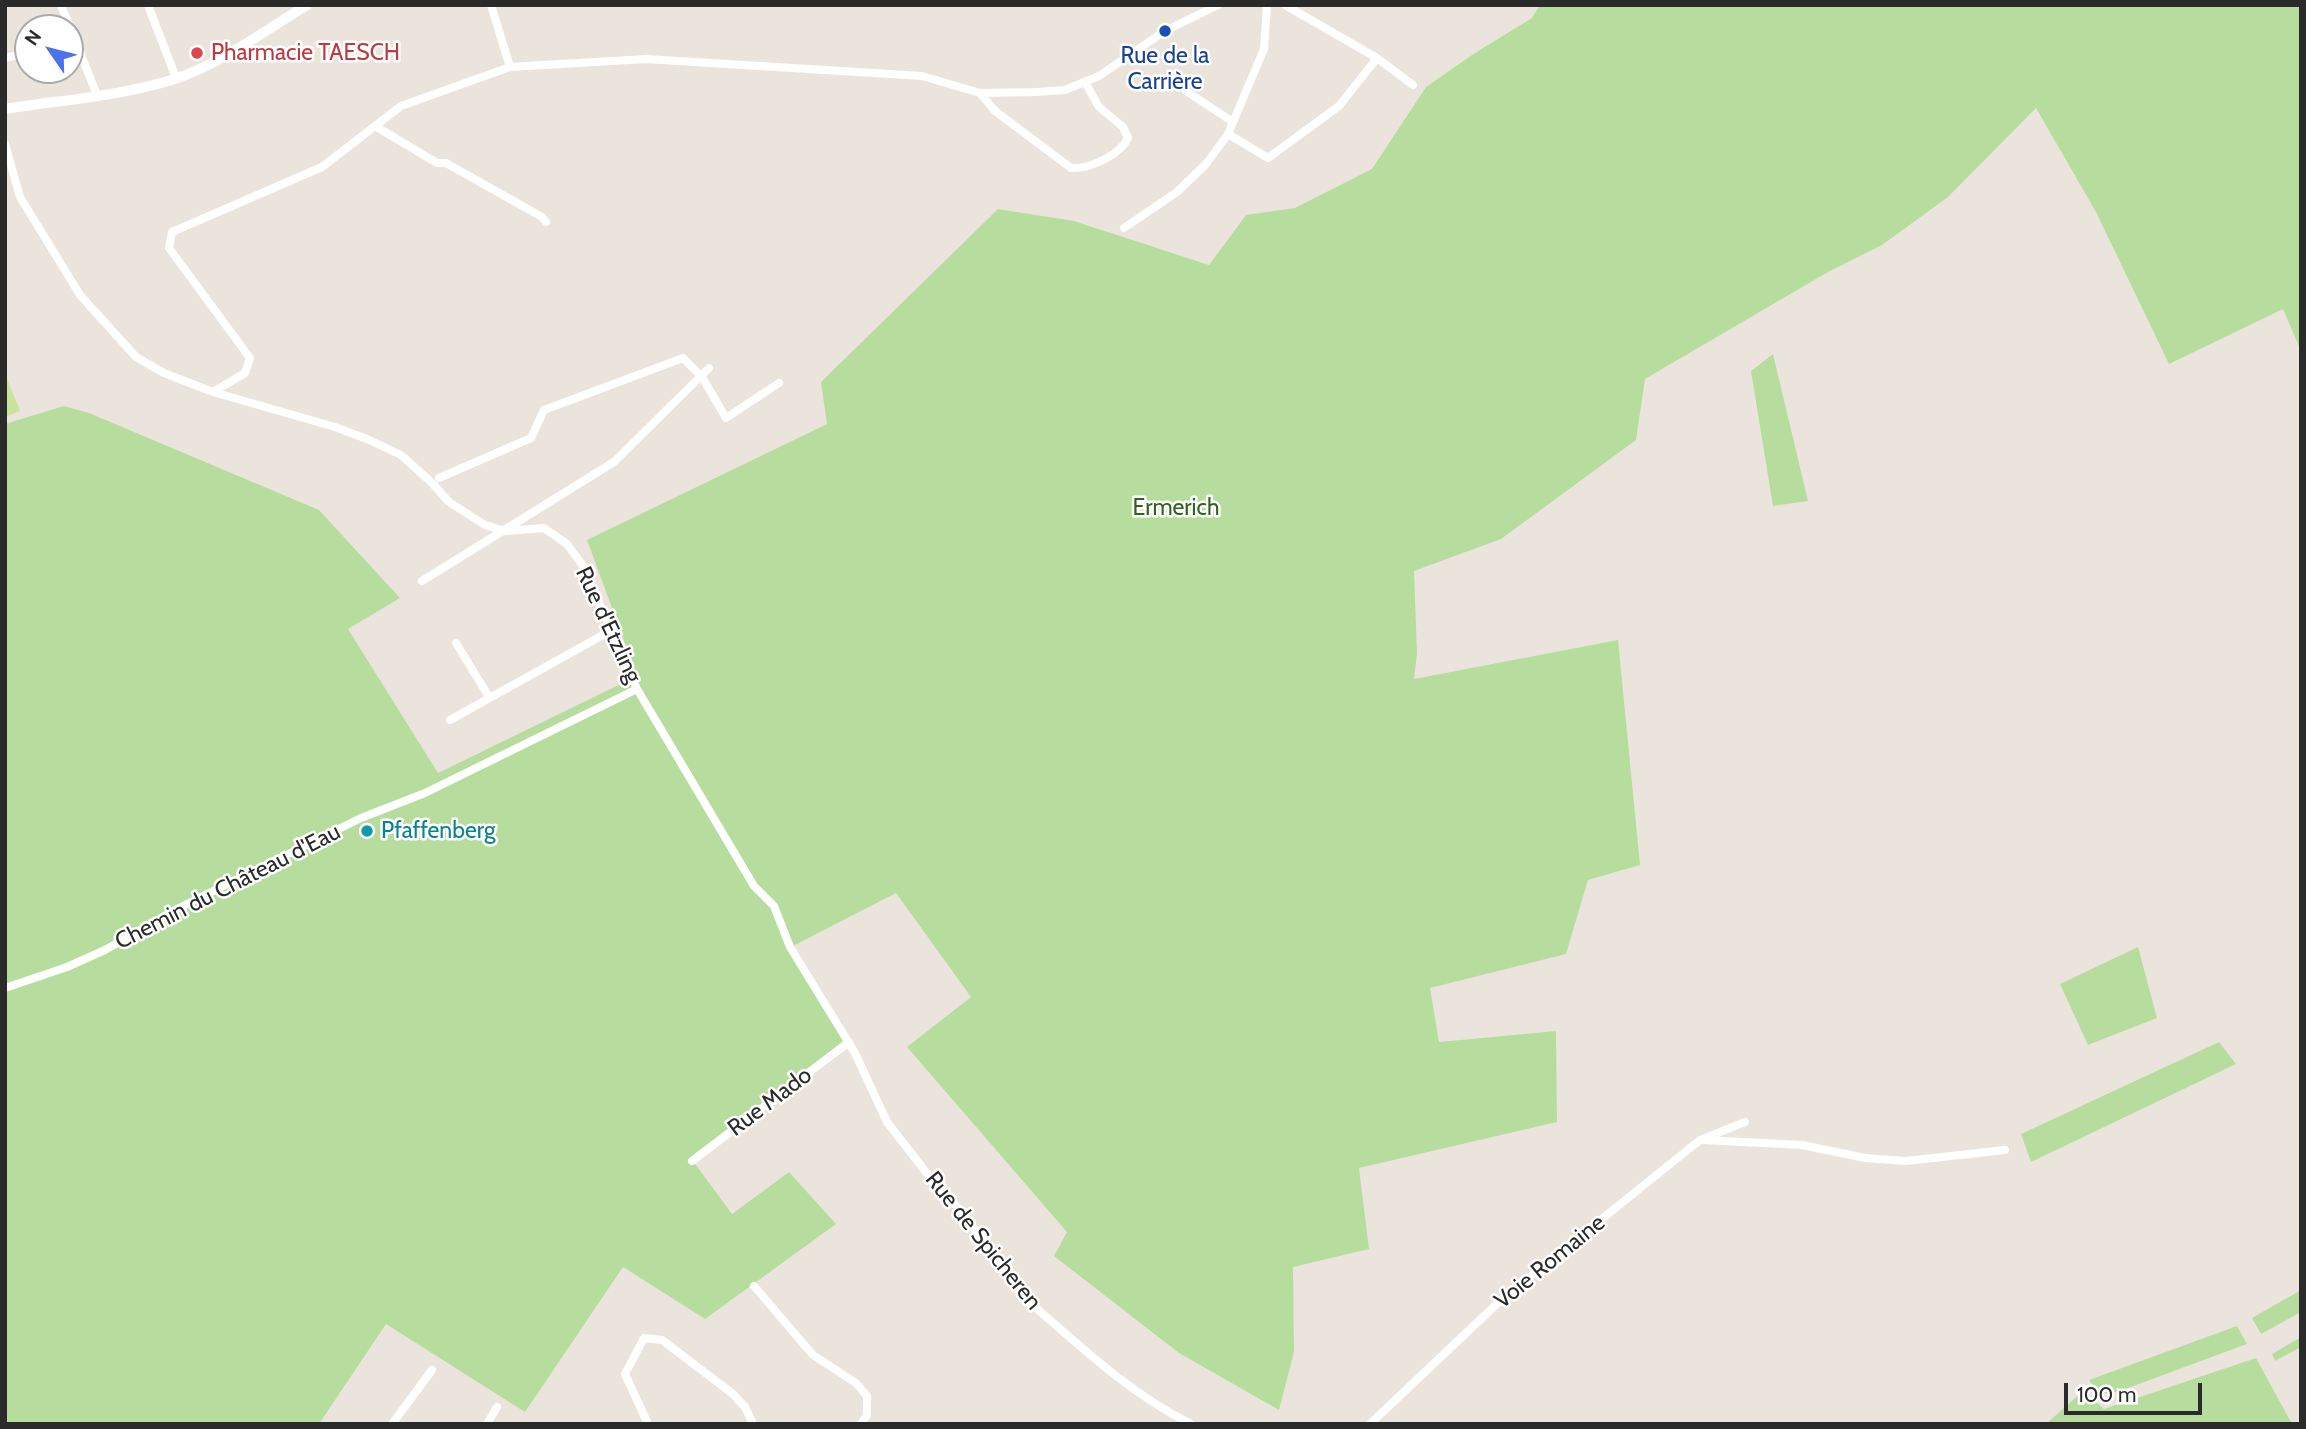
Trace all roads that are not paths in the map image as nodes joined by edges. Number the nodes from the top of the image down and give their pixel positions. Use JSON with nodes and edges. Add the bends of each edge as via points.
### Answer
{"nodes":[{"id":1,"x":148,"y":5,"type":"edge"},
{"id":2,"x":307,"y":5,"type":"edge"},
{"id":3,"x":491,"y":5,"type":"edge"},
{"id":4,"x":1218,"y":5,"type":"edge"},
{"id":5,"x":1267,"y":5,"type":"edge"},
{"id":6,"x":1285,"y":5,"type":"edge"},
{"id":7,"x":1377,"y":58,"type":"junction"},
{"id":8,"x":84,"y":62,"type":"edge"},
{"id":9,"x":510,"y":67,"type":"junction"},
{"id":10,"x":176,"y":78,"type":"junction"},
{"id":11,"x":1085,"y":82,"type":"junction"},
{"id":12,"x":1413,"y":85,"type":"dead end"},
{"id":13,"x":1186,"y":91,"type":"dead end"},
{"id":14,"x":980,"y":93,"type":"junction"},
{"id":15,"x":97,"y":95,"type":"junction"},
{"id":16,"x":5,"y":109,"type":"edge"},
{"id":17,"x":1233,"y":122,"type":"junction"},
{"id":18,"x":375,"y":126,"type":"junction"},
{"id":19,"x":1228,"y":134,"type":"junction"},
{"id":20,"x":5,"y":144,"type":"edge"},
{"id":21,"x":546,"y":222,"type":"dead end"},
{"id":22,"x":1124,"y":228,"type":"dead end"},
{"id":23,"x":709,"y":368,"type":"dead end"},
{"id":24,"x":702,"y":377,"type":"junction"},
{"id":25,"x":779,"y":383,"type":"dead end"},
{"id":26,"x":213,"y":392,"type":"junction"},
{"id":27,"x":439,"y":478,"type":"dead end"},
{"id":28,"x":505,"y":531,"type":"junction"},
{"id":29,"x":422,"y":581,"type":"dead end"},
{"id":30,"x":612,"y":630,"type":"junction"},
{"id":31,"x":456,"y":643,"type":"dead end"},
{"id":32,"x":637,"y":689,"type":"junction"},
{"id":33,"x":489,"y":697,"type":"junction"},
{"id":34,"x":450,"y":720,"type":"dead end"},
{"id":35,"x":5,"y":988,"type":"edge"},
{"id":36,"x":849,"y":1042,"type":"junction"},
{"id":37,"x":887,"y":1122,"type":"joint"},
{"id":38,"x":1745,"y":1122,"type":"dead end"},
{"id":39,"x":1700,"y":1140,"type":"junction"},
{"id":40,"x":2006,"y":1150,"type":"dead end"},
{"id":41,"x":692,"y":1161,"type":"dead end"},
{"id":42,"x":754,"y":1286,"type":"dead end"},
{"id":43,"x":432,"y":1370,"type":"dead end"},
{"id":44,"x":497,"y":1407,"type":"dead end"},
{"id":45,"x":392,"y":1424,"type":"edge"},
{"id":46,"x":487,"y":1424,"type":"edge"},
{"id":47,"x":648,"y":1424,"type":"edge"},
{"id":48,"x":753,"y":1424,"type":"edge"},
{"id":49,"x":861,"y":1424,"type":"edge"},
{"id":50,"x":1191,"y":1424,"type":"edge"},
{"id":51,"x":1370,"y":1424,"type":"edge"}],
"edges":[{"from":1,"to":10,"type":"street"},
{"from":2,"to":10,"type":"main road"},
{"from":3,"to":9,"type":"street"},
{"from":4,"to":11,"type":"street","via":[[1165,31]]},
{"from":5,"to":17,"type":"street","via":[[1264,49]]},
{"from":6,"to":7,"type":"street"},
{"from":7,"to":12,"type":"street"},
{"from":7,"to":19,"type":"street","via":[[1339,106],[1268,158]]},
{"from":8,"to":15,"type":"street"},
{"from":9,"to":14,"type":"street","via":[[646,59],[922,76]]},
{"from":9,"to":18,"type":"street","via":[[401,106]]},
{"from":10,"to":15,"type":"main road"},
{"from":11,"to":14,"type":"street","via":[[1065,90]]},
{"from":11,"to":14,"type":"street","via":[[1099,107],[1123,127],[1128,138],[1125,145],[1095,165],[1080,168],[1071,168],[995,111]]},
{"from":13,"to":17,"type":"street"},
{"from":15,"to":16,"type":"main road"},
{"from":17,"to":19,"type":"street"},
{"from":18,"to":21,"type":"street"},
{"from":18,"to":26,"type":"street","via":[[322,167],[172,232],[169,248],[250,358],[245,373]]},
{"from":19,"to":22,"type":"street","via":[[1177,192]]},
{"from":20,"to":26,"type":"street","name":"Rue d'Etzling","via":[[20,197],[80,295],[136,357]]},
{"from":23,"to":24,"type":"street"},
{"from":24,"to":25,"type":"street","via":[[726,418]]},
{"from":24,"to":27,"type":"street","via":[[683,358],[544,410],[531,438]]},
{"from":24,"to":28,"type":"street","via":[[614,462]]},
{"from":26,"to":28,"type":"street","name":"Rue d'Etzling","via":[[335,426],[401,455],[449,502],[485,525]]},
{"from":28,"to":29,"type":"street"},
{"from":28,"to":30,"type":"street","name":"Rue d'Etzling","via":[[544,528],[567,544],[583,566]]},
{"from":30,"to":32,"type":"street","name":"Rue d'Etzling"},
{"from":30,"to":33,"type":"street"},
{"from":31,"to":33,"type":"street"},
{"from":32,"to":35,"type":"street","name":"Chemin du Château d'Eau","via":[[425,793],[361,818],[105,950]]},
{"from":32,"to":36,"type":"street","name":"Rue d'Etzling","via":[[754,886],[774,906],[790,947]]},
{"from":33,"to":34,"type":"street"},
{"from":36,"to":37,"type":"street","name":"Rue d'Etzling"},
{"from":36,"to":41,"type":"street","name":"Rue Mado"},
{"from":37,"to":50,"type":"street","name":"Rue de Spicheren","via":[[1028,1301],[1122,1382]]},
{"from":38,"to":39,"type":"street","name":"Voie Romaine"},
{"from":39,"to":40,"type":"street","via":[[1802,1145],[1906,1161]]},
{"from":39,"to":51,"type":"street","name":"Voie Romaine","via":[[1501,1300]]},
{"from":42,"to":49,"type":"street","via":[[813,1355],[856,1383],[867,1396],[867,1415]]},
{"from":43,"to":45,"type":"street"},
{"from":44,"to":46,"type":"street"},
{"from":47,"to":48,"type":"street","via":[[625,1374],[644,1338],[662,1340],[733,1394]]}]}
